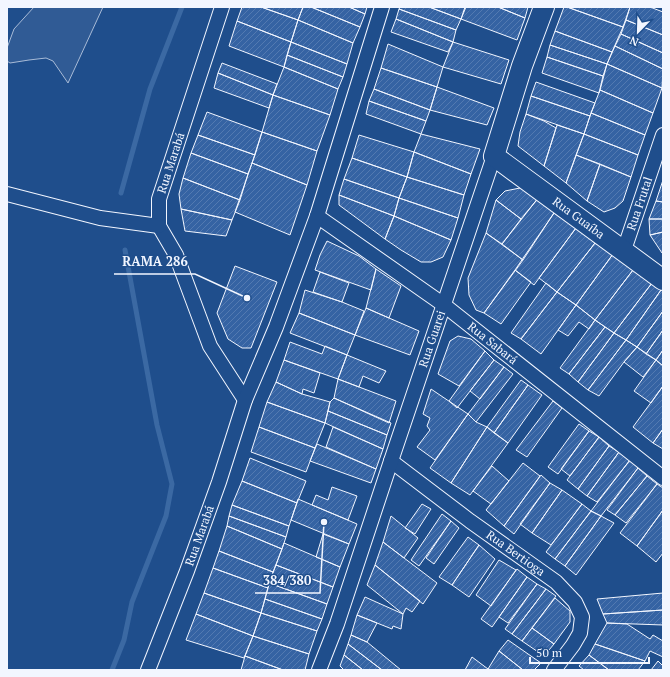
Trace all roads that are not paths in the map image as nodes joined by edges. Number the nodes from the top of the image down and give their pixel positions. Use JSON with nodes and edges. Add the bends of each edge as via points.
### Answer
{"nodes":[{"id":1,"x":222,"y":7,"type":"edge"},
{"id":2,"x":382,"y":7,"type":"edge"},
{"id":3,"x":544,"y":7,"type":"edge"},
{"id":4,"x":663,"y":135,"type":"edge"},
{"id":5,"x":494,"y":156,"type":"junction"},
{"id":6,"x":7,"y":194,"type":"edge"},
{"id":7,"x":317,"y":216,"type":"junction"},
{"id":8,"x":159,"y":226,"type":"junction"},
{"id":9,"x":624,"y":250,"type":"junction"},
{"id":10,"x":663,"y":280,"type":"edge"},
{"id":11,"x":444,"y":305,"type":"junction"},
{"id":12,"x":245,"y":400,"type":"junction"},
{"id":13,"x":391,"y":461,"type":"junction"},
{"id":14,"x":663,"y":478,"type":"edge"},
{"id":15,"x":148,"y":670,"type":"edge"},
{"id":16,"x":320,"y":670,"type":"edge"},
{"id":17,"x":554,"y":670,"type":"edge"}],
"edges":[{"from":1,"to":8,"type":"street","name":"Rua Marabá","via":[[159,199]]},
{"from":2,"to":7,"type":"street","name":"Rua Marabá"},
{"from":3,"to":5,"type":"street","name":"Rua Guarei","via":[[522,66]]},
{"from":4,"to":9,"type":"street","name":"Rua Frutal"},
{"from":5,"to":9,"type":"street","name":"Rua Guaíba"},
{"from":5,"to":11,"type":"street","name":"Rua Guarei"},
{"from":6,"to":8,"type":"street","via":[[100,218]]},
{"from":7,"to":11,"type":"street","name":"Rua Sabará"},
{"from":7,"to":12,"type":"street","name":"Rua Marabá","via":[[276,327]]},
{"from":8,"to":12,"type":"street","via":[[176,255],[210,346]]},
{"from":9,"to":10,"type":"street","name":"Rua Guaíba"},
{"from":11,"to":13,"type":"street","name":"Rua Guarei"},
{"from":11,"to":14,"type":"street","name":"Rua Sabará"},
{"from":12,"to":15,"type":"street","name":"Rua Marabá","via":[[219,482]]},
{"from":13,"to":16,"type":"street","name":"Rua Guarei"},
{"from":13,"to":17,"type":"street","name":"Rua Bertioga","via":[[556,582],[575,602],[582,617],[580,633]]}]}
